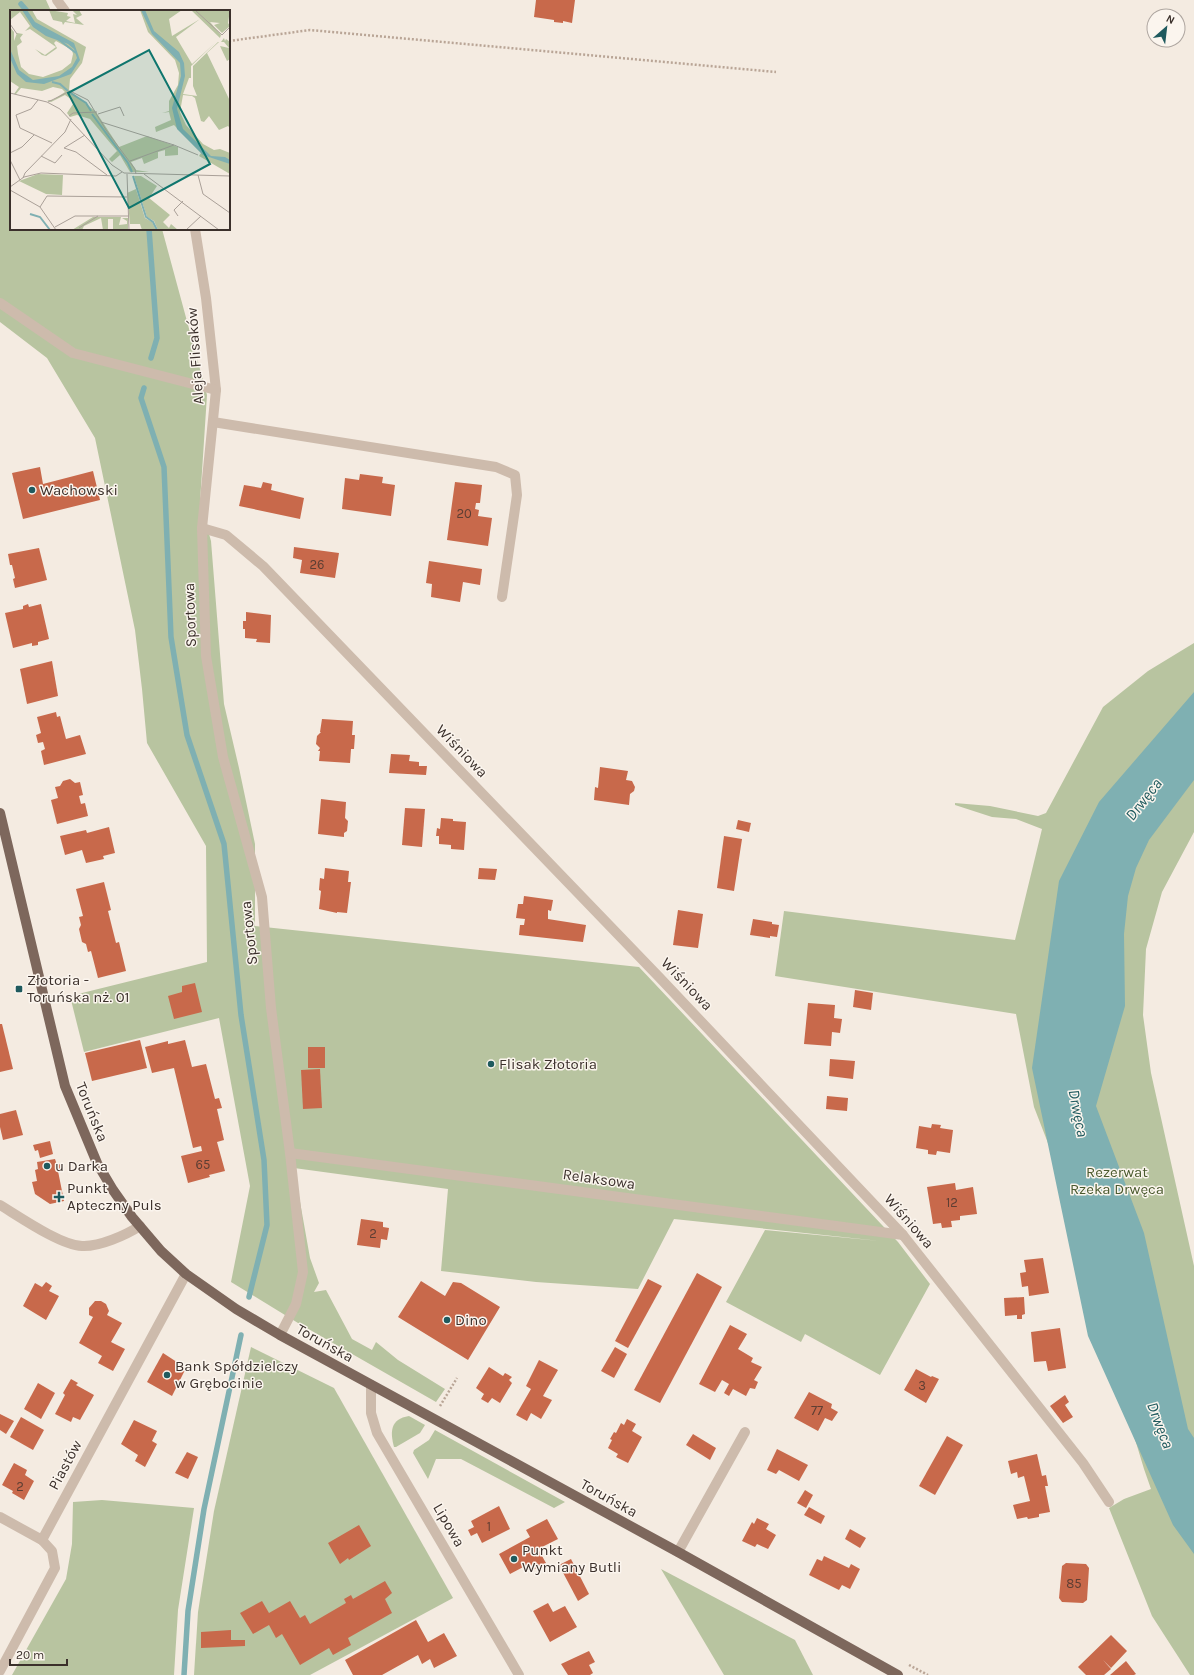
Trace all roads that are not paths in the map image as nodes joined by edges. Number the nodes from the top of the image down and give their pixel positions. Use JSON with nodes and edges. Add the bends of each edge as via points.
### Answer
{"nodes":[{"id":1,"x":57,"y":0,"type":"edge"},
{"id":2,"x":64,"y":10,"type":"edge"},
{"id":3,"x":195,"y":230,"type":"edge"},
{"id":4,"x":0,"y":303,"type":"edge"},
{"id":5,"x":216,"y":390,"type":"junction"},
{"id":6,"x":213,"y":422,"type":"junction"},
{"id":7,"x":202,"y":528,"type":"junction"},
{"id":8,"x":502,"y":597,"type":"dead end"},
{"id":9,"x":0,"y":813,"type":"edge"},
{"id":10,"x":290,"y":1153,"type":"junction"},
{"id":11,"x":0,"y":1205,"type":"edge"},
{"id":12,"x":140,"y":1226,"type":"junction"},
{"id":13,"x":903,"y":1235,"type":"junction"},
{"id":14,"x":186,"y":1274,"type":"junction"},
{"id":15,"x":280,"y":1335,"type":"junction"},
{"id":16,"x":371,"y":1385,"type":"junction"},
{"id":17,"x":745,"y":1432,"type":"dead end"},
{"id":18,"x":1109,"y":1502,"type":"dead end"},
{"id":19,"x":0,"y":1517,"type":"edge"},
{"id":20,"x":42,"y":1540,"type":"junction"},
{"id":21,"x":678,"y":1552,"type":"junction"},
{"id":22,"x":0,"y":1671,"type":"edge"},
{"id":23,"x":519,"y":1675,"type":"edge"},
{"id":24,"x":898,"y":1675,"type":"edge"}],
"edges":[{"from":1,"to":2,"type":"street"},
{"from":3,"to":5,"type":"street","name":"Aleja Flisaków"},
{"from":4,"to":5,"type":"street","via":[[73,353]]},
{"from":5,"to":6,"type":"street","name":"Aleja Flisaków"},
{"from":6,"to":7,"type":"street","name":"Aleja Flisaków"},
{"from":6,"to":8,"type":"street","via":[[496,467],[515,475],[517,495]]},
{"from":7,"to":10,"type":"street","name":"Sportowa","via":[[206,656],[223,758],[262,897],[271,1008]]},
{"from":7,"to":13,"type":"street","name":"Wiśniowa","via":[[226,535],[263,566]]},
{"from":9,"to":12,"type":"main road","name":"Toruńska","via":[[65,1086],[97,1163],[119,1200]]},
{"from":10,"to":13,"type":"street","name":"Relaksowa"},
{"from":10,"to":15,"type":"street","name":"Sportowa","via":[[303,1272],[296,1304]]},
{"from":11,"to":12,"type":"street","via":[[77,1246],[97,1244]]},
{"from":12,"to":14,"type":"main road","name":"Toruńska"},
{"from":13,"to":18,"type":"street","name":"Wiśniowa","via":[[1073,1451]]},
{"from":14,"to":15,"type":"main road","name":"Toruńska","via":[[236,1309]]},
{"from":14,"to":20,"type":"street","name":"Piastów"},
{"from":15,"to":16,"type":"main road","name":"Toruńska"},
{"from":16,"to":21,"type":"main road","name":"Toruńska"},
{"from":16,"to":23,"type":"street","name":"Lipowa","via":[[371,1413],[377,1433]]},
{"from":17,"to":21,"type":"street"},
{"from":19,"to":20,"type":"street"},
{"from":20,"to":22,"type":"street","via":[[52,1551],[55,1568]]},
{"from":21,"to":24,"type":"main road","name":"Toruńska"}]}
